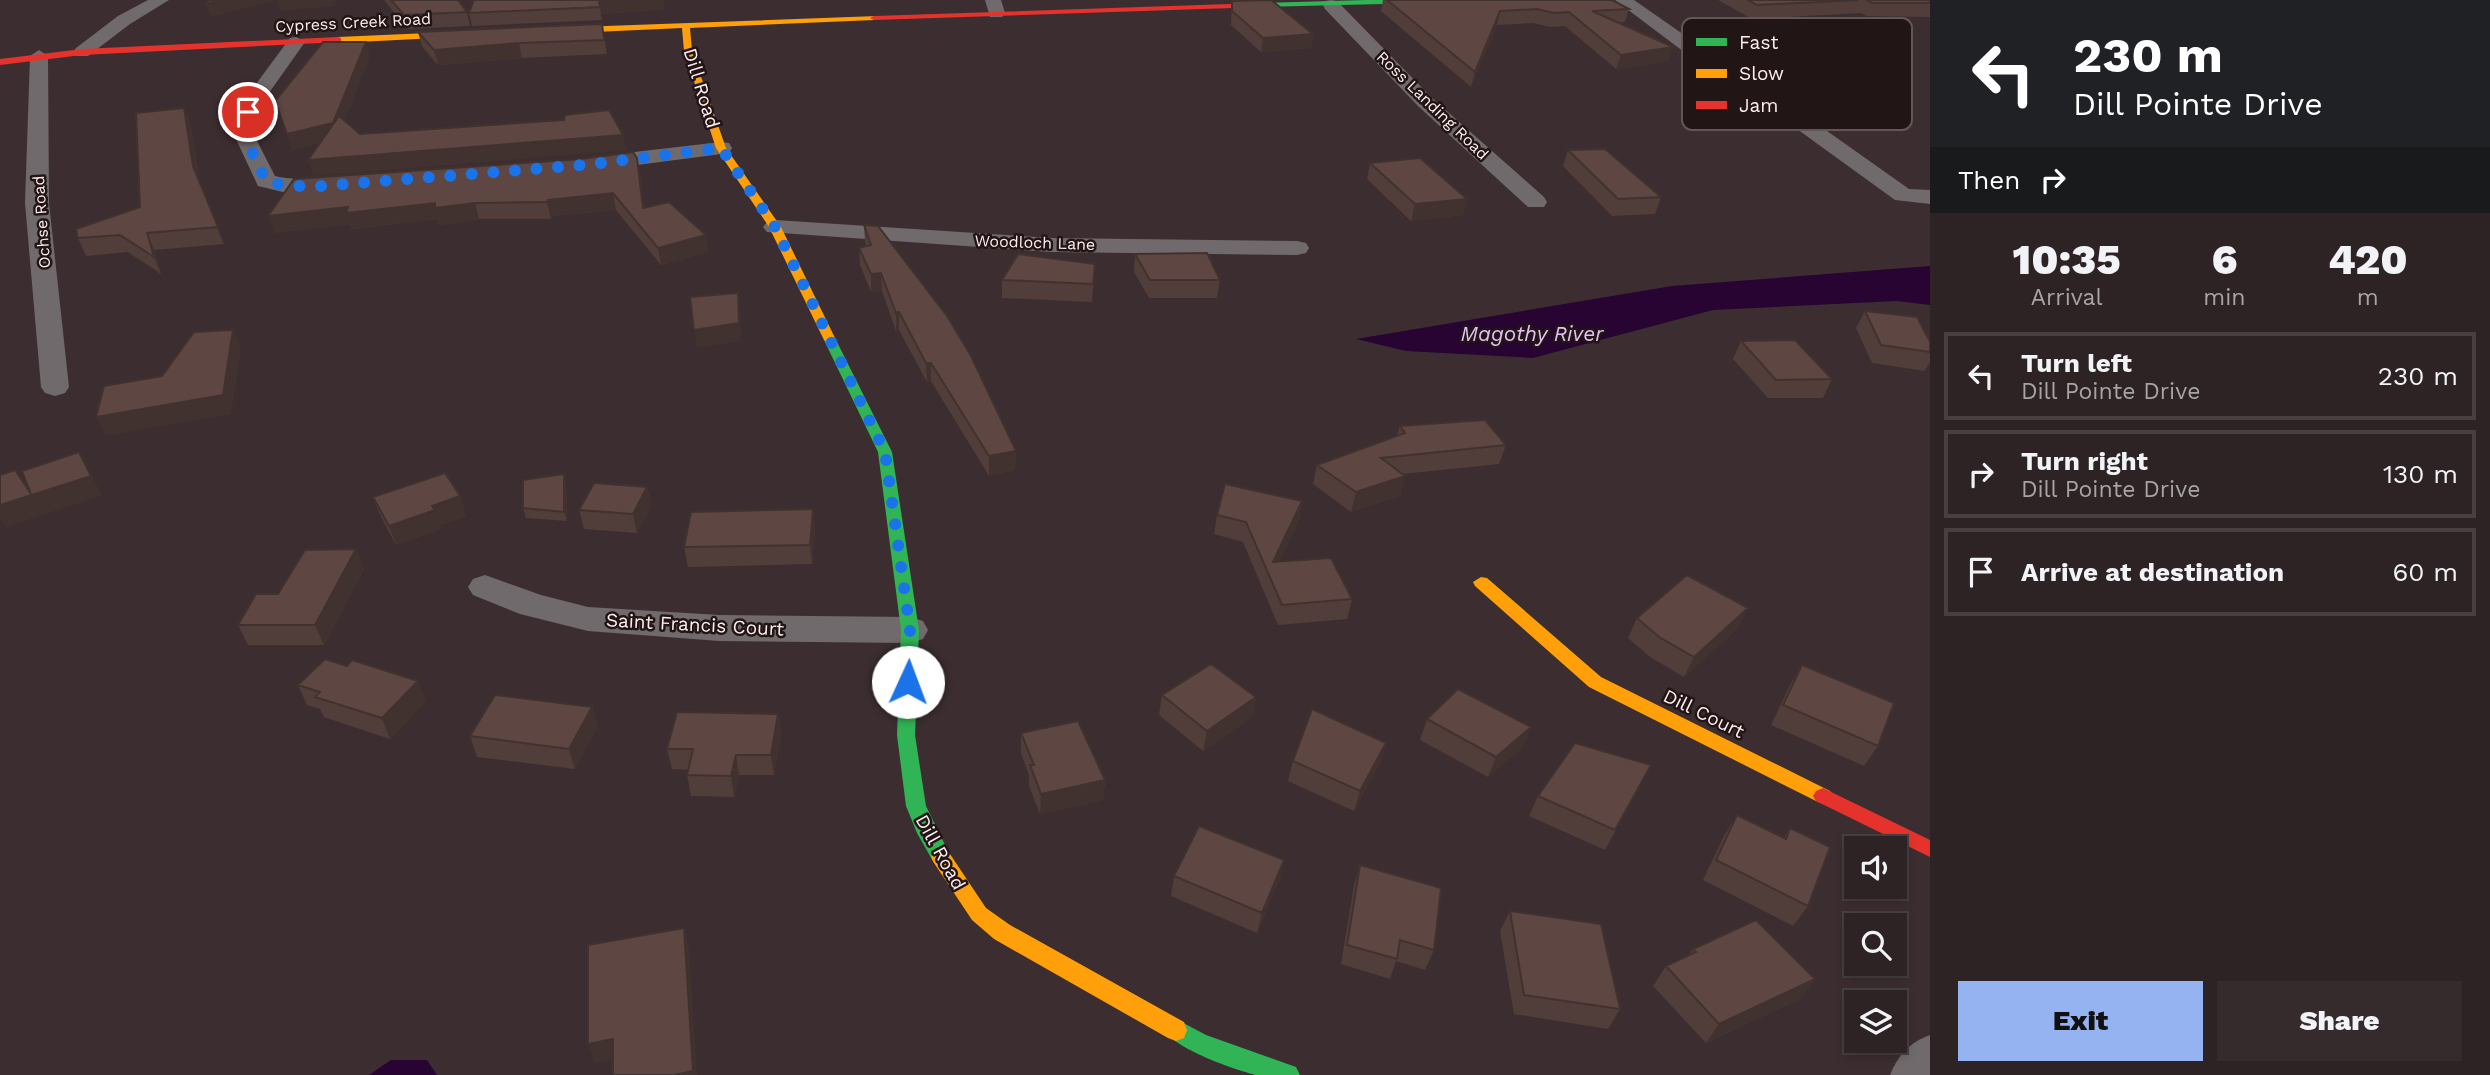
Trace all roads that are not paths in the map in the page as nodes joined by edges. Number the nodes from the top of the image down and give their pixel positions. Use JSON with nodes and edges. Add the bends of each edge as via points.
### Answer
{"nodes":[{"id":1,"x":161,"y":0,"type":"edge"},
{"id":2,"x":1464,"y":0,"type":"edge"},
{"id":3,"x":1623,"y":0,"type":"edge"},
{"id":4,"x":1134,"y":4,"type":"edge"},
{"id":5,"x":1331,"y":5,"type":"junction"},
{"id":6,"x":994,"y":7,"type":"edge"},
{"id":7,"x":686,"y":24,"type":"junction"},
{"id":8,"x":533,"y":31,"type":"edge"},
{"id":9,"x":495,"y":33,"type":"edge"},
{"id":10,"x":296,"y":42,"type":"junction"},
{"id":11,"x":1682,"y":42,"type":"edge"},
{"id":12,"x":82,"y":52,"type":"junction"},
{"id":13,"x":40,"y":56,"type":"junction"},
{"id":14,"x":0,"y":61,"type":"edge"},
{"id":15,"x":1812,"y":130,"type":"edge"},
{"id":16,"x":721,"y":148,"type":"junction"},
{"id":17,"x":573,"y":166,"type":"edge"},
{"id":18,"x":352,"y":183,"type":"edge"},
{"id":19,"x":1930,"y":197,"type":"edge"},
{"id":20,"x":1536,"y":202,"type":"dead end"},
{"id":21,"x":775,"y":227,"type":"junction"},
{"id":22,"x":1297,"y":248,"type":"dead end"},
{"id":23,"x":55,"y":387,"type":"dead end"},
{"id":24,"x":1481,"y":582,"type":"dead end"},
{"id":25,"x":485,"y":587,"type":"dead end"},
{"id":26,"x":910,"y":630,"type":"junction"},
{"id":27,"x":1930,"y":849,"type":"edge"},
{"id":28,"x":1930,"y":1058,"type":"edge"},
{"id":29,"x":1288,"y":1075,"type":"edge"},
{"id":30,"x":1915,"y":1075,"type":"edge"}],
"edges":[{"from":1,"to":12,"type":"street","via":[[124,20]]},
{"from":2,"to":5,"type":"street"},
{"from":3,"to":11,"type":"street"},
{"from":4,"to":5,"type":"street"},
{"from":4,"to":6,"type":"street"},
{"from":5,"to":20,"type":"street","name":"Ross Landing Road","via":[[1425,102]]},
{"from":6,"to":7,"type":"street"},
{"from":7,"to":8,"type":"street"},
{"from":7,"to":16,"type":"street","name":"Dill Road","via":[[688,51]]},
{"from":9,"to":10,"type":"street","name":"Cypress Creek Road"},
{"from":10,"to":12,"type":"street","name":"Cypress Creek Road"},
{"from":10,"to":18,"type":"street","via":[[249,107],[245,137],[266,181],[287,186]]},
{"from":12,"to":13,"type":"street","name":"Cypress Creek Road"},
{"from":13,"to":14,"type":"street","name":"Cypress Creek Road"},
{"from":13,"to":23,"type":"street","name":"Ochse Road","via":[[37,203]]},
{"from":15,"to":19,"type":"street","via":[[1903,195]]},
{"from":16,"to":17,"type":"street"},
{"from":16,"to":21,"type":"street","name":"Dill Road"},
{"from":21,"to":22,"type":"street","name":"Woodloch Lane","via":[[1051,245]]},
{"from":21,"to":26,"type":"street","name":"Dill Road","via":[[885,452]]},
{"from":24,"to":27,"type":"street","name":"Dill Court","via":[[1595,682]]},
{"from":25,"to":26,"type":"street","name":"Saint Francis Court","via":[[588,619],[719,628]]},
{"from":26,"to":29,"type":"street","name":"Dill Road","via":[[906,735],[916,806],[927,833],[979,914],[1002,932],[1199,1043]]},
{"from":28,"to":30,"type":"street"}]}
